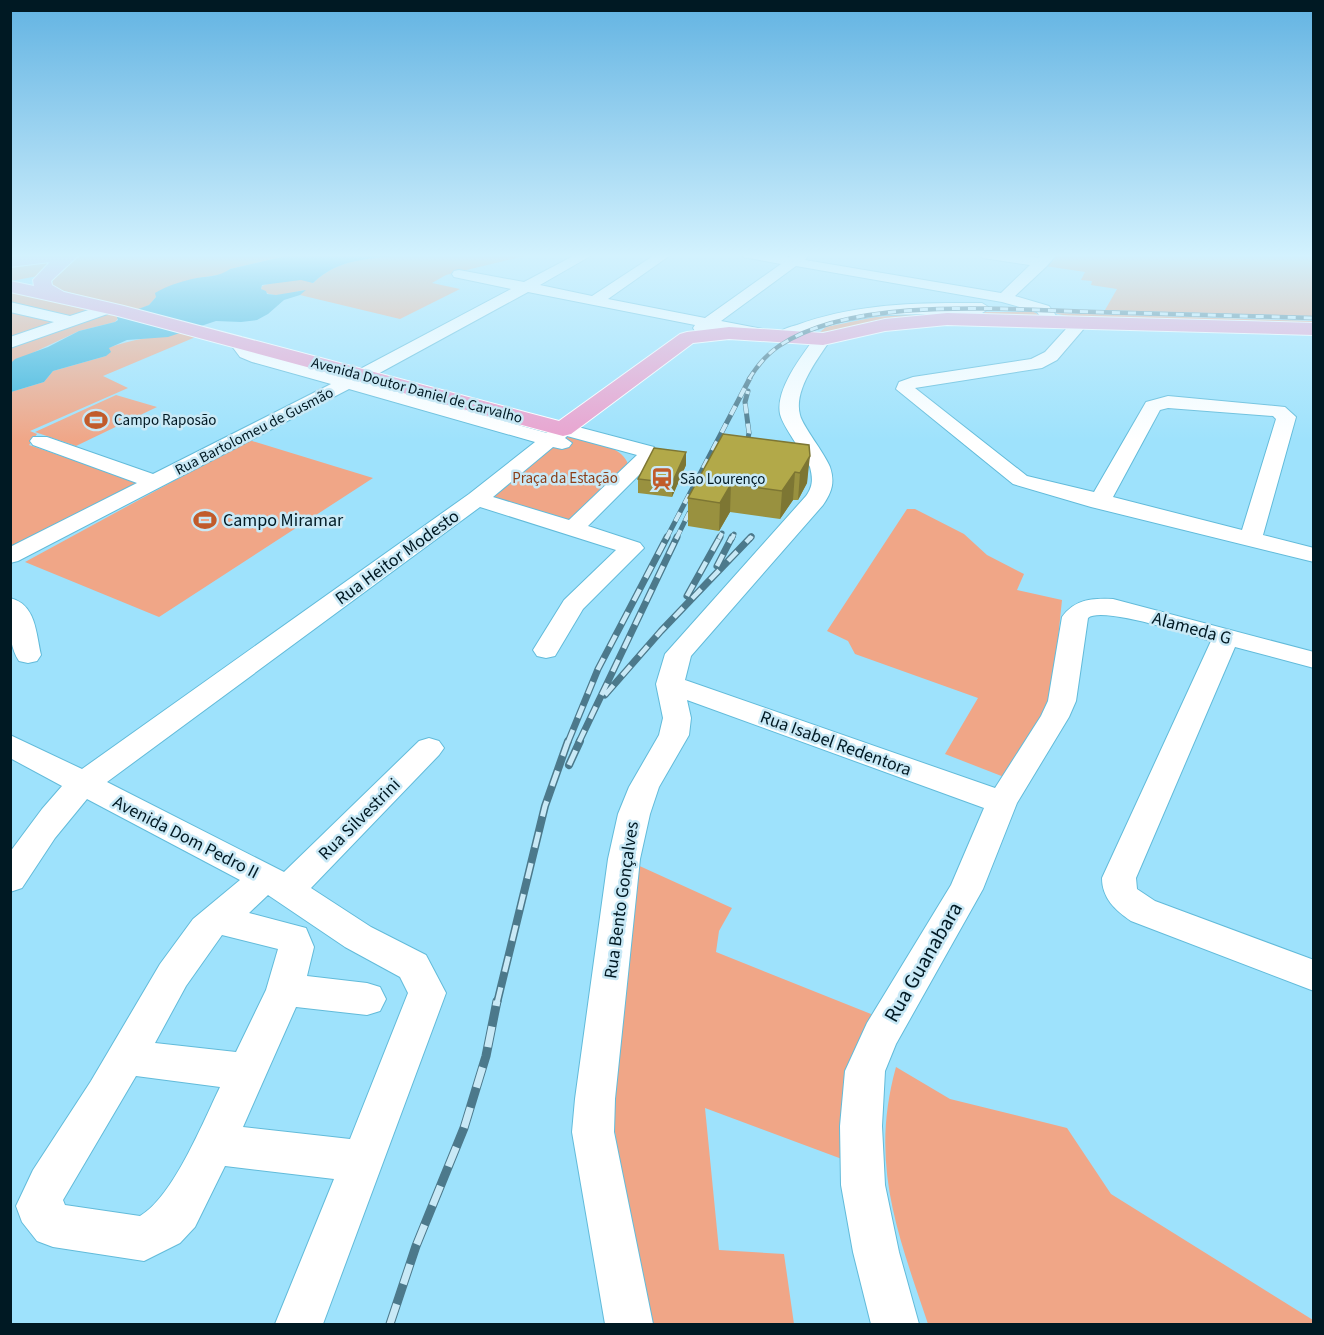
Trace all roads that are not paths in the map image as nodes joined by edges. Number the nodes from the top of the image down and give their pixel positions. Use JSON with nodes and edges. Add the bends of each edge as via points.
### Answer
{"nodes":[{"id":1,"x":52,"y":316,"type":"edge"},
{"id":2,"x":86,"y":316,"type":"edge"},
{"id":3,"x":141,"y":316,"type":"edge"},
{"id":4,"x":473,"y":316,"type":"edge"},
{"id":5,"x":673,"y":316,"type":"edge"},
{"id":6,"x":717,"y":316,"type":"edge"},
{"id":7,"x":850,"y":316,"type":"edge"},
{"id":8,"x":1020,"y":316,"type":"edge"},
{"id":9,"x":1053,"y":316,"type":"edge"},
{"id":10,"x":69,"y":321,"type":"junction"},
{"id":11,"x":1081,"y":322,"type":"junction"},
{"id":12,"x":708,"y":323,"type":"junction"},
{"id":13,"x":1314,"y":329,"type":"edge"},
{"id":14,"x":762,"y":334,"type":"junction"},
{"id":15,"x":785,"y":335,"type":"junction"},
{"id":16,"x":687,"y":338,"type":"junction"},
{"id":17,"x":823,"y":339,"type":"junction"},
{"id":18,"x":10,"y":343,"type":"edge"},
{"id":19,"x":355,"y":379,"type":"junction"},
{"id":20,"x":557,"y":434,"type":"junction"},
{"id":21,"x":40,"y":441,"type":"dead end"},
{"id":22,"x":154,"y":482,"type":"junction"},
{"id":23,"x":477,"y":499,"type":"junction"},
{"id":24,"x":1099,"y":502,"type":"junction"},
{"id":25,"x":573,"y":528,"type":"junction"},
{"id":26,"x":1250,"y":540,"type":"junction"},
{"id":27,"x":1314,"y":555,"type":"edge"},
{"id":28,"x":10,"y":556,"type":"edge"},
{"id":29,"x":10,"y":605,"type":"edge"},
{"id":30,"x":1075,"y":617,"type":"joint"},
{"id":31,"x":1226,"y":637,"type":"junction"},
{"id":32,"x":546,"y":650,"type":"dead end"},
{"id":33,"x":28,"y":655,"type":"dead end"},
{"id":34,"x":1314,"y":660,"type":"edge"},
{"id":35,"x":670,"y":684,"type":"junction"},
{"id":36,"x":10,"y":745,"type":"edge"},
{"id":37,"x":429,"y":748,"type":"dead end"},
{"id":38,"x":83,"y":784,"type":"junction"},
{"id":39,"x":1002,"y":802,"type":"junction"},
{"id":40,"x":10,"y":879,"type":"edge"},
{"id":41,"x":276,"y":884,"type":"junction"},
{"id":42,"x":217,"y":920,"type":"junction"},
{"id":43,"x":1314,"y":976,"type":"edge"},
{"id":44,"x":285,"y":990,"type":"junction"},
{"id":45,"x":367,"y":999,"type":"dead end"},
{"id":46,"x":126,"y":1057,"type":"junction"},
{"id":47,"x":248,"y":1072,"type":"junction"},
{"id":48,"x":214,"y":1144,"type":"junction"},
{"id":49,"x":362,"y":1161,"type":"junction"},
{"id":50,"x":299,"y":1324,"type":"edge"},
{"id":51,"x":629,"y":1324,"type":"edge"},
{"id":52,"x":896,"y":1324,"type":"edge"}],
"edges":[{"from":1,"to":10,"type":"street"},
{"from":2,"to":10,"type":"street"},
{"from":3,"to":19,"type":"main road","name":"Avenida Doutor Daniel de Carvalho"},
{"from":4,"to":19,"type":"street","name":"Rua Bartolomeu de Gusmão"},
{"from":5,"to":12,"type":"street"},
{"from":6,"to":12,"type":"street","name":"Rua Heitor Modesto"},
{"from":7,"to":15,"type":"street"},
{"from":8,"to":17,"type":"main road","via":[[923,321]]},
{"from":9,"to":11,"type":"main road"},
{"from":10,"to":18,"type":"street"},
{"from":11,"to":13,"type":"main road"},
{"from":11,"to":24,"type":"street","via":[[1044,361],[913,382],[905,389],[1020,480]]},
{"from":12,"to":14,"type":"street"},
{"from":12,"to":16,"type":"street","name":"Rua Heitor Modesto"},
{"from":14,"to":15,"type":"main road"},
{"from":14,"to":16,"type":"main road"},
{"from":15,"to":17,"type":"main road"},
{"from":16,"to":20,"type":"main road","name":"Rua Heitor Modesto"},
{"from":17,"to":35,"type":"street","name":"Rua Bento Gonçalves","via":[[795,385],[789,406],[790,415],[823,474],[823,484],[815,500],[678,654]]},
{"from":19,"to":20,"type":"main road","name":"Avenida Doutor Daniel de Carvalho"},
{"from":19,"to":22,"type":"street","name":"Rua Bartolomeu de Gusmão"},
{"from":20,"to":23,"type":"street","name":"Rua Heitor Modesto"},
{"from":20,"to":25,"type":"street","via":[[641,462]]},
{"from":21,"to":22,"type":"street","name":"Rua Bartolomeu de Gusmão"},
{"from":22,"to":28,"type":"street"},
{"from":23,"to":25,"type":"street"},
{"from":23,"to":38,"type":"street","name":"Rua Heitor Modesto"},
{"from":24,"to":26,"type":"street"},
{"from":24,"to":26,"type":"street","via":[[1153,406],[1168,402],[1278,411],[1287,417]]},
{"from":25,"to":32,"type":"street","via":[[632,548],[573,605]]},
{"from":26,"to":27,"type":"street"},
{"from":29,"to":33,"type":"street","via":[[18,611]]},
{"from":30,"to":31,"type":"street","name":"Alameda G","via":[[1079,610],[1090,606],[1113,607]]},
{"from":30,"to":39,"type":"street","name":"Rua Guanabara","via":[[1062,700]]},
{"from":31,"to":34,"type":"street","name":"Alameda G"},
{"from":31,"to":43,"type":"street","via":[[1119,878],[1119,887],[1129,903],[1143,911]]},
{"from":35,"to":39,"type":"street","name":"Rua Isabel Redentora"},
{"from":35,"to":51,"type":"street","name":"Rua Bento Gonçalves","via":[[677,718],[674,735],[644,787],[624,859],[595,1099],[593,1132]]},
{"from":36,"to":38,"type":"street","name":"Avenida Dom Pedro II"},
{"from":37,"to":41,"type":"street","name":"Rua Silvestrini"},
{"from":38,"to":40,"type":"street","name":"Rua Heitor Modesto","via":[[48,822]]},
{"from":38,"to":41,"type":"street","name":"Avenida Dom Pedro II"},
{"from":39,"to":52,"type":"street","name":"Rua Guanabara","via":[[966,889],[881,1035],[865,1071],[861,1126],[863,1185]]},
{"from":41,"to":42,"type":"street","name":"Rua Silvestrini"},
{"from":41,"to":49,"type":"street","name":"Avenida Dom Pedro II","via":[[358,937],[413,966],[427,993]]},
{"from":42,"to":44,"type":"street","via":[[293,938],[296,947]]},
{"from":42,"to":46,"type":"street","name":"Rua Silvestrini","via":[[205,929],[172,975]]},
{"from":44,"to":45,"type":"street"},
{"from":44,"to":47,"type":"street"},
{"from":46,"to":47,"type":"street"},
{"from":46,"to":48,"type":"street","name":"Rua Silvestrini","via":[[38,1206],[53,1225],[144,1239],[164,1227],[178,1211]]},
{"from":47,"to":48,"type":"street"},
{"from":48,"to":49,"type":"street"},
{"from":49,"to":50,"type":"street","name":"Avenida Dom Pedro II"}]}
